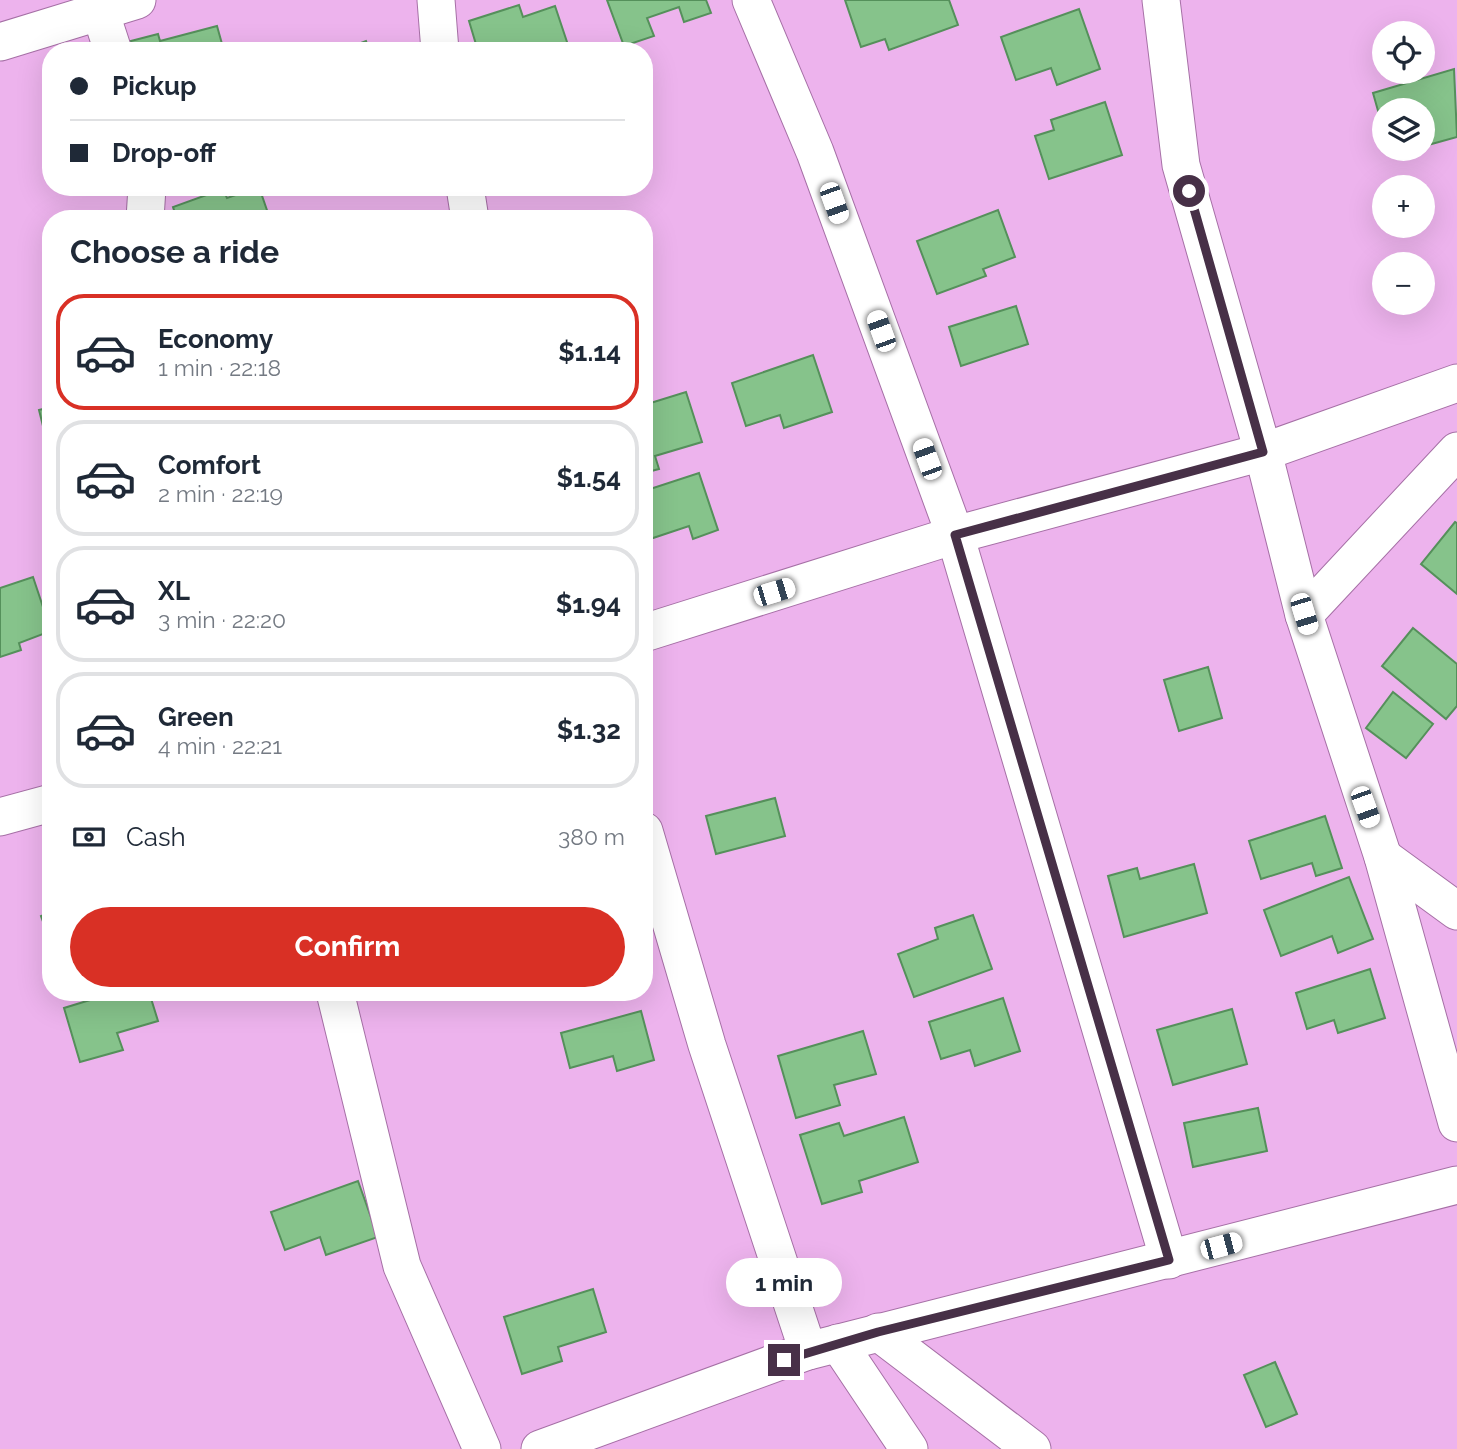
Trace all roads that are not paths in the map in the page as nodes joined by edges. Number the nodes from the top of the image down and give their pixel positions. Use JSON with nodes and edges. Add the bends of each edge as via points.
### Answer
{"nodes":[{"id":1,"x":137,"y":0,"type":"edge"},
{"id":2,"x":436,"y":0,"type":"edge"},
{"id":3,"x":751,"y":0,"type":"edge"},
{"id":4,"x":1161,"y":0,"type":"edge"},
{"id":5,"x":100,"y":11,"type":"junction"},
{"id":6,"x":0,"y":42,"type":"edge"},
{"id":7,"x":110,"y":42,"type":"edge"},
{"id":8,"x":439,"y":42,"type":"edge"},
{"id":9,"x":1457,"y":383,"type":"edge"},
{"id":10,"x":1457,"y":451,"type":"edge"},
{"id":11,"x":1263,"y":452,"type":"junction"},
{"id":12,"x":955,"y":535,"type":"junction"},
{"id":13,"x":1304,"y":614,"type":"junction"},
{"id":14,"x":653,"y":630,"type":"edge"},
{"id":15,"x":42,"y":805,"type":"edge"},
{"id":16,"x":0,"y":817,"type":"edge"},
{"id":17,"x":1383,"y":856,"type":"junction"},
{"id":18,"x":653,"y":861,"type":"edge"},
{"id":19,"x":1457,"y":911,"type":"edge"},
{"id":20,"x":337,"y":1001,"type":"edge"},
{"id":21,"x":1457,"y":1123,"type":"edge"},
{"id":22,"x":1457,"y":1185,"type":"edge"},
{"id":23,"x":1169,"y":1260,"type":"junction"},
{"id":24,"x":878,"y":1332,"type":"junction"},
{"id":25,"x":823,"y":1347,"type":"junction"},
{"id":26,"x":482,"y":1449,"type":"edge"},
{"id":27,"x":540,"y":1449,"type":"edge"},
{"id":28,"x":909,"y":1449,"type":"edge"},
{"id":29,"x":1032,"y":1449,"type":"edge"}],
"edges":[{"from":1,"to":5,"type":"street"},
{"from":2,"to":8,"type":"street"},
{"from":3,"to":12,"type":"street","via":[[816,152]]},
{"from":4,"to":11,"type":"street","via":[[1181,165]]},
{"from":5,"to":6,"type":"street"},
{"from":5,"to":7,"type":"street"},
{"from":9,"to":11,"type":"street"},
{"from":10,"to":13,"type":"street"},
{"from":11,"to":12,"type":"street"},
{"from":11,"to":13,"type":"street"},
{"from":12,"to":14,"type":"street"},
{"from":12,"to":23,"type":"street"},
{"from":13,"to":17,"type":"street"},
{"from":15,"to":16,"type":"street"},
{"from":17,"to":19,"type":"street"},
{"from":17,"to":21,"type":"street"},
{"from":18,"to":25,"type":"street","via":[[708,1045]]},
{"from":20,"to":26,"type":"street","via":[[402,1266]]},
{"from":22,"to":23,"type":"street"},
{"from":23,"to":24,"type":"street"},
{"from":24,"to":25,"type":"street"},
{"from":24,"to":29,"type":"street"},
{"from":25,"to":27,"type":"street"},
{"from":25,"to":28,"type":"street"}]}
